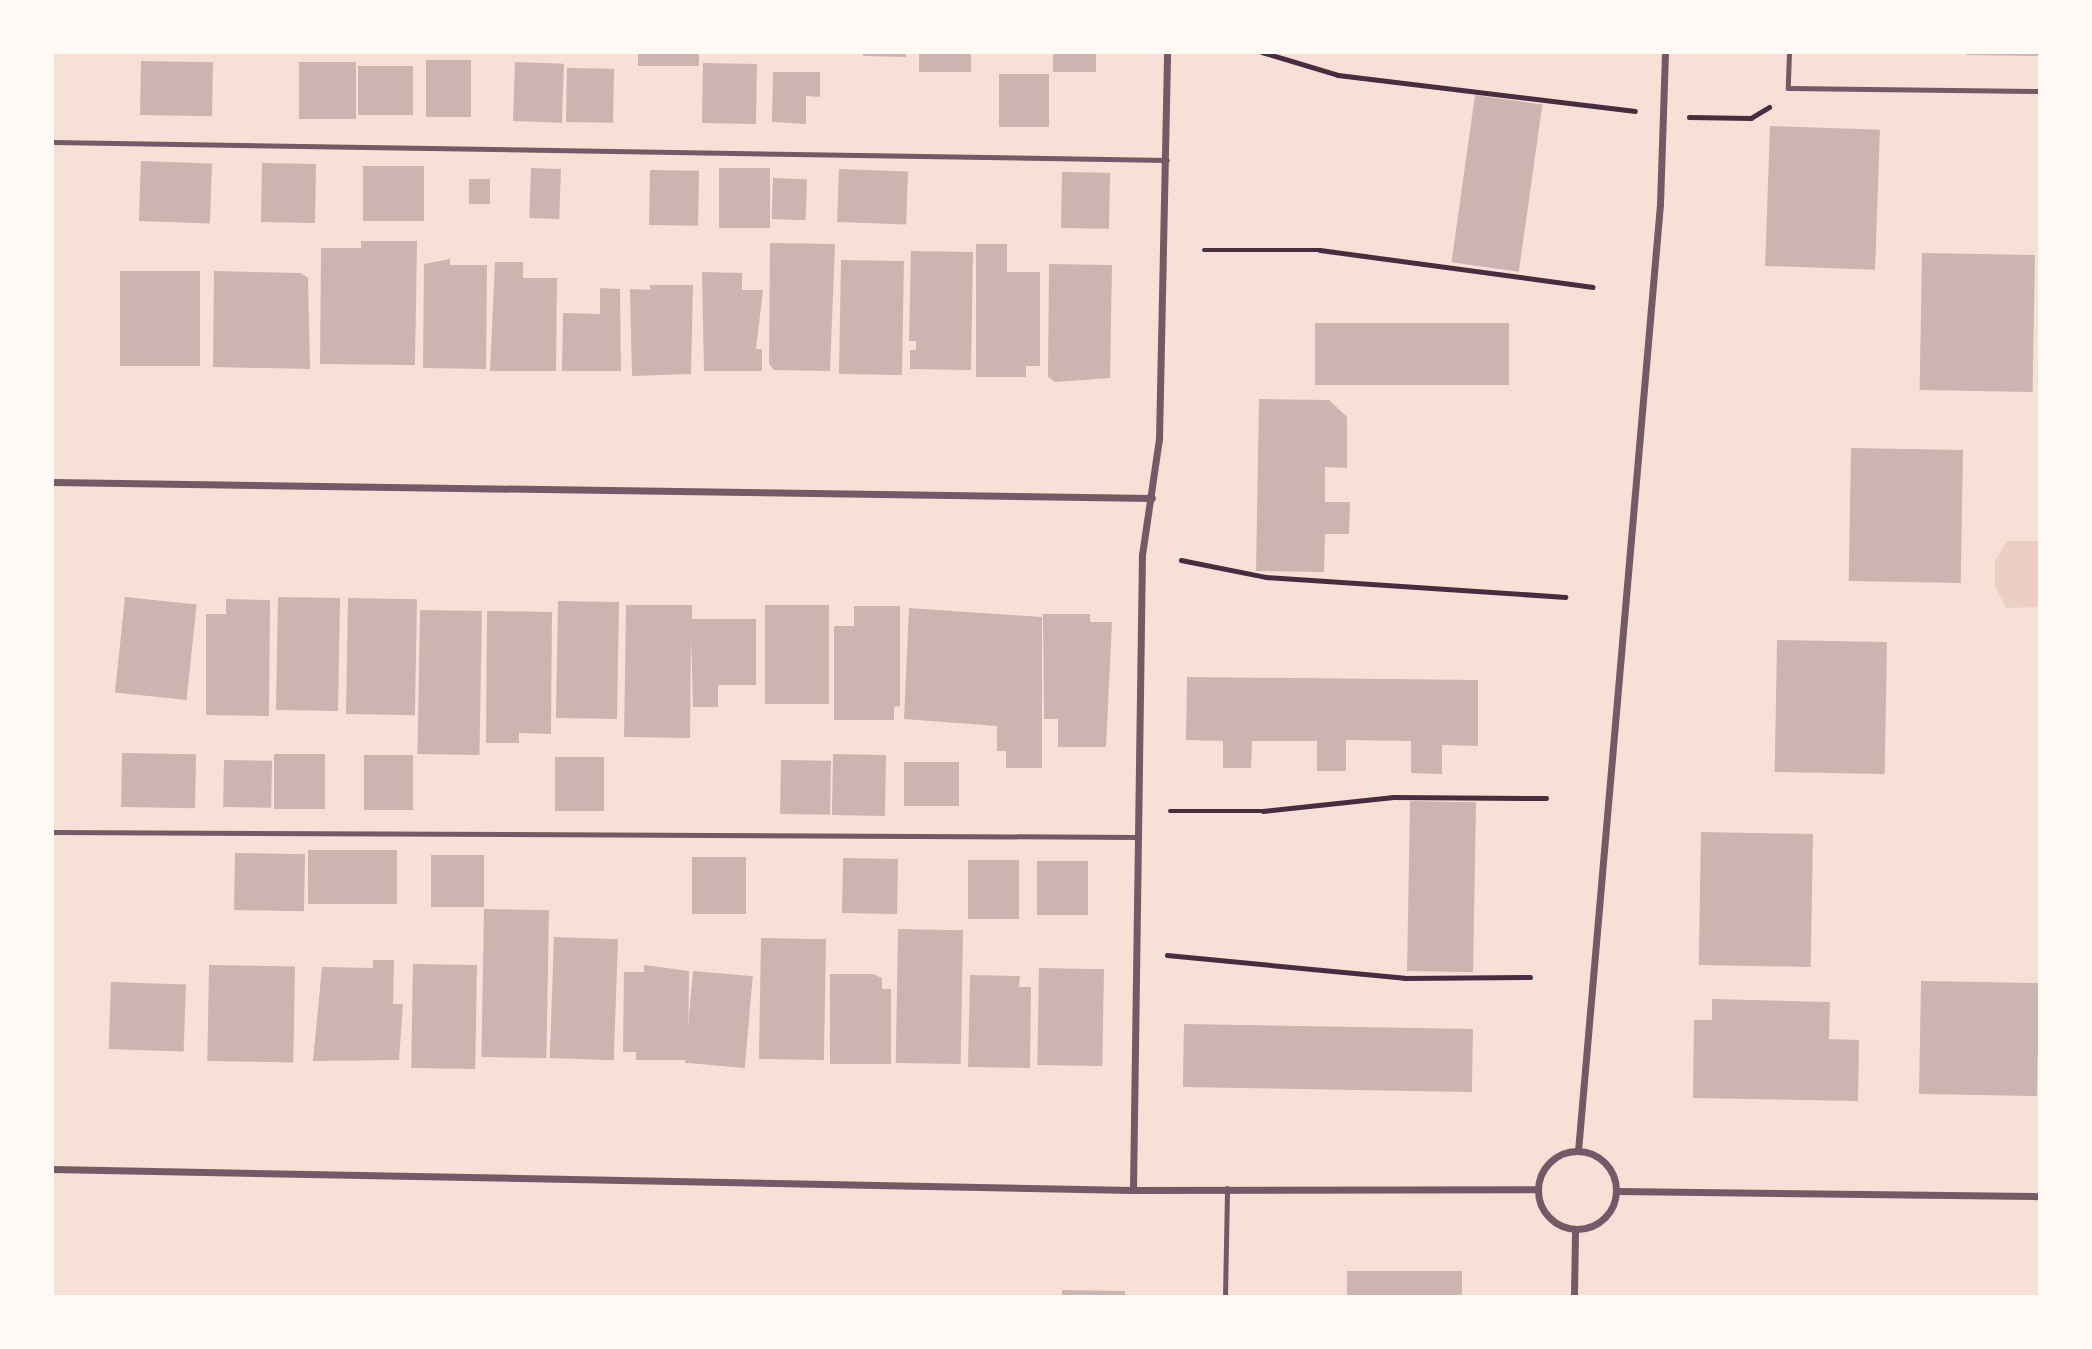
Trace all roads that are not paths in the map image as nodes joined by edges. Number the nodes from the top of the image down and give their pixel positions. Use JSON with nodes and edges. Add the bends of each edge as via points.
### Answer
{"nodes":[{"id":1,"x":1167,"y":52,"type":"edge"},
{"id":2,"x":1665,"y":52,"type":"edge"},
{"id":3,"x":1789,"y":52,"type":"edge"},
{"id":4,"x":2039,"y":91,"type":"edge"},
{"id":5,"x":52,"y":142,"type":"edge"},
{"id":6,"x":1167,"y":160,"type":"junction"},
{"id":7,"x":52,"y":482,"type":"edge"},
{"id":8,"x":1152,"y":498,"type":"junction"},
{"id":9,"x":52,"y":832,"type":"edge"},
{"id":10,"x":1138,"y":837,"type":"junction"},
{"id":11,"x":1578,"y":1151,"type":"junction"},
{"id":12,"x":52,"y":1168,"type":"edge"},
{"id":13,"x":1227,"y":1188,"type":"junction"},
{"id":14,"x":1538,"y":1189,"type":"junction"},
{"id":15,"x":1133,"y":1190,"type":"junction"},
{"id":16,"x":1617,"y":1191,"type":"junction"},
{"id":17,"x":2039,"y":1196,"type":"edge"},
{"id":18,"x":1575,"y":1229,"type":"junction"},
{"id":19,"x":1225,"y":1297,"type":"edge"},
{"id":20,"x":1574,"y":1297,"type":"edge"}],
"edges":[{"from":1,"to":6,"type":"street"},
{"from":2,"to":11,"type":"street","via":[[1660,204]]},
{"from":3,"to":4,"type":"lane","via":[[1788,88]]},
{"from":5,"to":6,"type":"lane"},
{"from":6,"to":8,"type":"street"},
{"from":7,"to":8,"type":"street"},
{"from":8,"to":10,"type":"street","via":[[1142,555]]},
{"from":9,"to":10,"type":"lane"},
{"from":10,"to":15,"type":"street"},
{"from":11,"to":14,"type":"street","via":[[1555,1158]]},
{"from":11,"to":16,"type":"street","via":[[1601,1158]]},
{"from":12,"to":15,"type":"street"},
{"from":13,"to":14,"type":"street"},
{"from":13,"to":15,"type":"street"},
{"from":13,"to":19,"type":"lane"},
{"from":14,"to":18,"type":"street","via":[[1553,1221]]},
{"from":16,"to":17,"type":"street"},
{"from":16,"to":18,"type":"street","via":[[1599,1223]]},
{"from":18,"to":20,"type":"street"}]}
